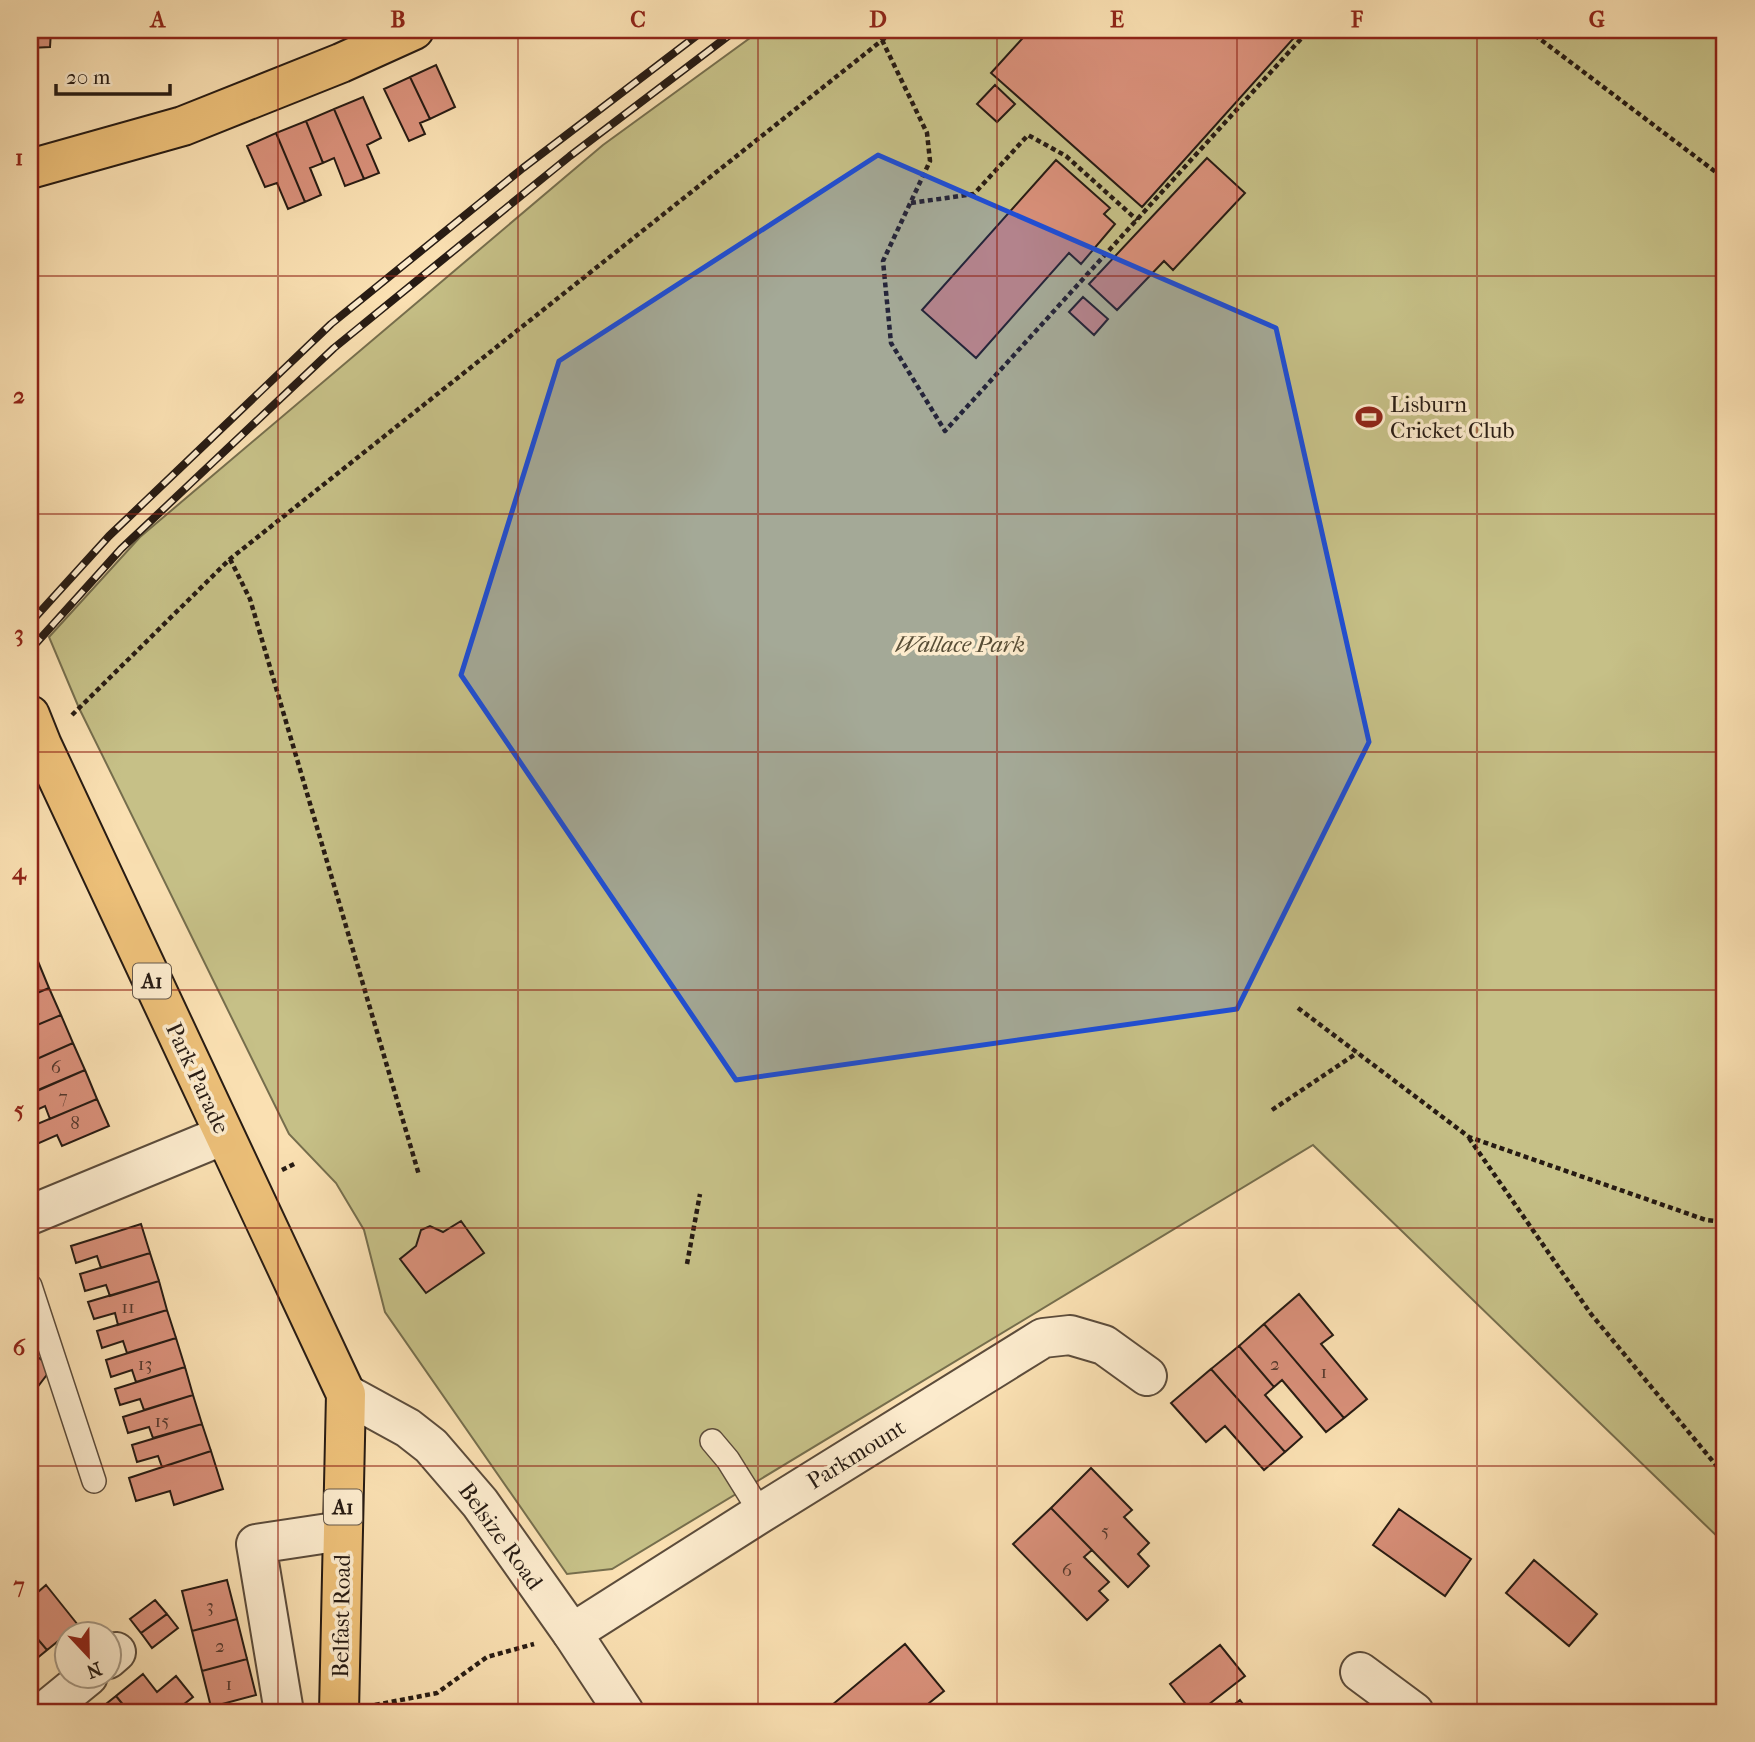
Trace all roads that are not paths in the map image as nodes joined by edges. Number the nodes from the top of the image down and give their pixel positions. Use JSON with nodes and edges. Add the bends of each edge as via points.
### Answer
{"nodes":[{"id":1,"x":414,"y":30,"type":"edge"},
{"id":2,"x":30,"y":169,"type":"edge"},
{"id":3,"x":35,"y":728,"type":"edge"},
{"id":4,"x":224,"y":1135,"type":"junction"},
{"id":5,"x":30,"y":1215,"type":"edge"},
{"id":6,"x":30,"y":1286,"type":"edge"},
{"id":7,"x":1147,"y":1376,"type":"dead end"},
{"id":8,"x":346,"y":1394,"type":"junction"},
{"id":9,"x":712,"y":1441,"type":"dead end"},
{"id":10,"x":94,"y":1481,"type":"dead end"},
{"id":11,"x":761,"y":1513,"type":"junction"},
{"id":12,"x":342,"y":1531,"type":"junction"},
{"id":13,"x":572,"y":1633,"type":"junction"},
{"id":14,"x":1360,"y":1672,"type":"dead end"},
{"id":15,"x":70,"y":1690,"type":"edge"},
{"id":16,"x":44,"y":1712,"type":"edge"},
{"id":17,"x":284,"y":1712,"type":"edge"},
{"id":18,"x":340,"y":1712,"type":"edge"},
{"id":19,"x":624,"y":1712,"type":"edge"},
{"id":20,"x":1414,"y":1712,"type":"edge"}],
"edges":[{"from":1,"to":2,"type":"main road","via":[[183,126]]},
{"from":3,"to":4,"type":"main road","name":"Park Parade","number":"A1"},
{"from":4,"to":5,"type":"street"},
{"from":4,"to":8,"type":"main road","name":"Park Parade","number":"A1"},
{"from":6,"to":10,"type":"lane"},
{"from":7,"to":11,"type":"street","name":"Parkmount","via":[[1104,1345],[1070,1335],[1043,1338]]},
{"from":8,"to":12,"type":"main road","name":"Belfast Road","number":"A1"},
{"from":8,"to":13,"type":"street","name":"Belsize Road","via":[[431,1446],[480,1503]]},
{"from":9,"to":11,"type":"lane"},
{"from":11,"to":13,"type":"street","name":"Parkmount"},
{"from":12,"to":17,"type":"street","via":[[256,1544]]},
{"from":12,"to":18,"type":"main road","name":"Belfast Road","number":"A1"},
{"from":13,"to":19,"type":"street","name":"Belsize Road"},
{"from":14,"to":20,"type":"street"},
{"from":15,"to":16,"type":"street"}]}
